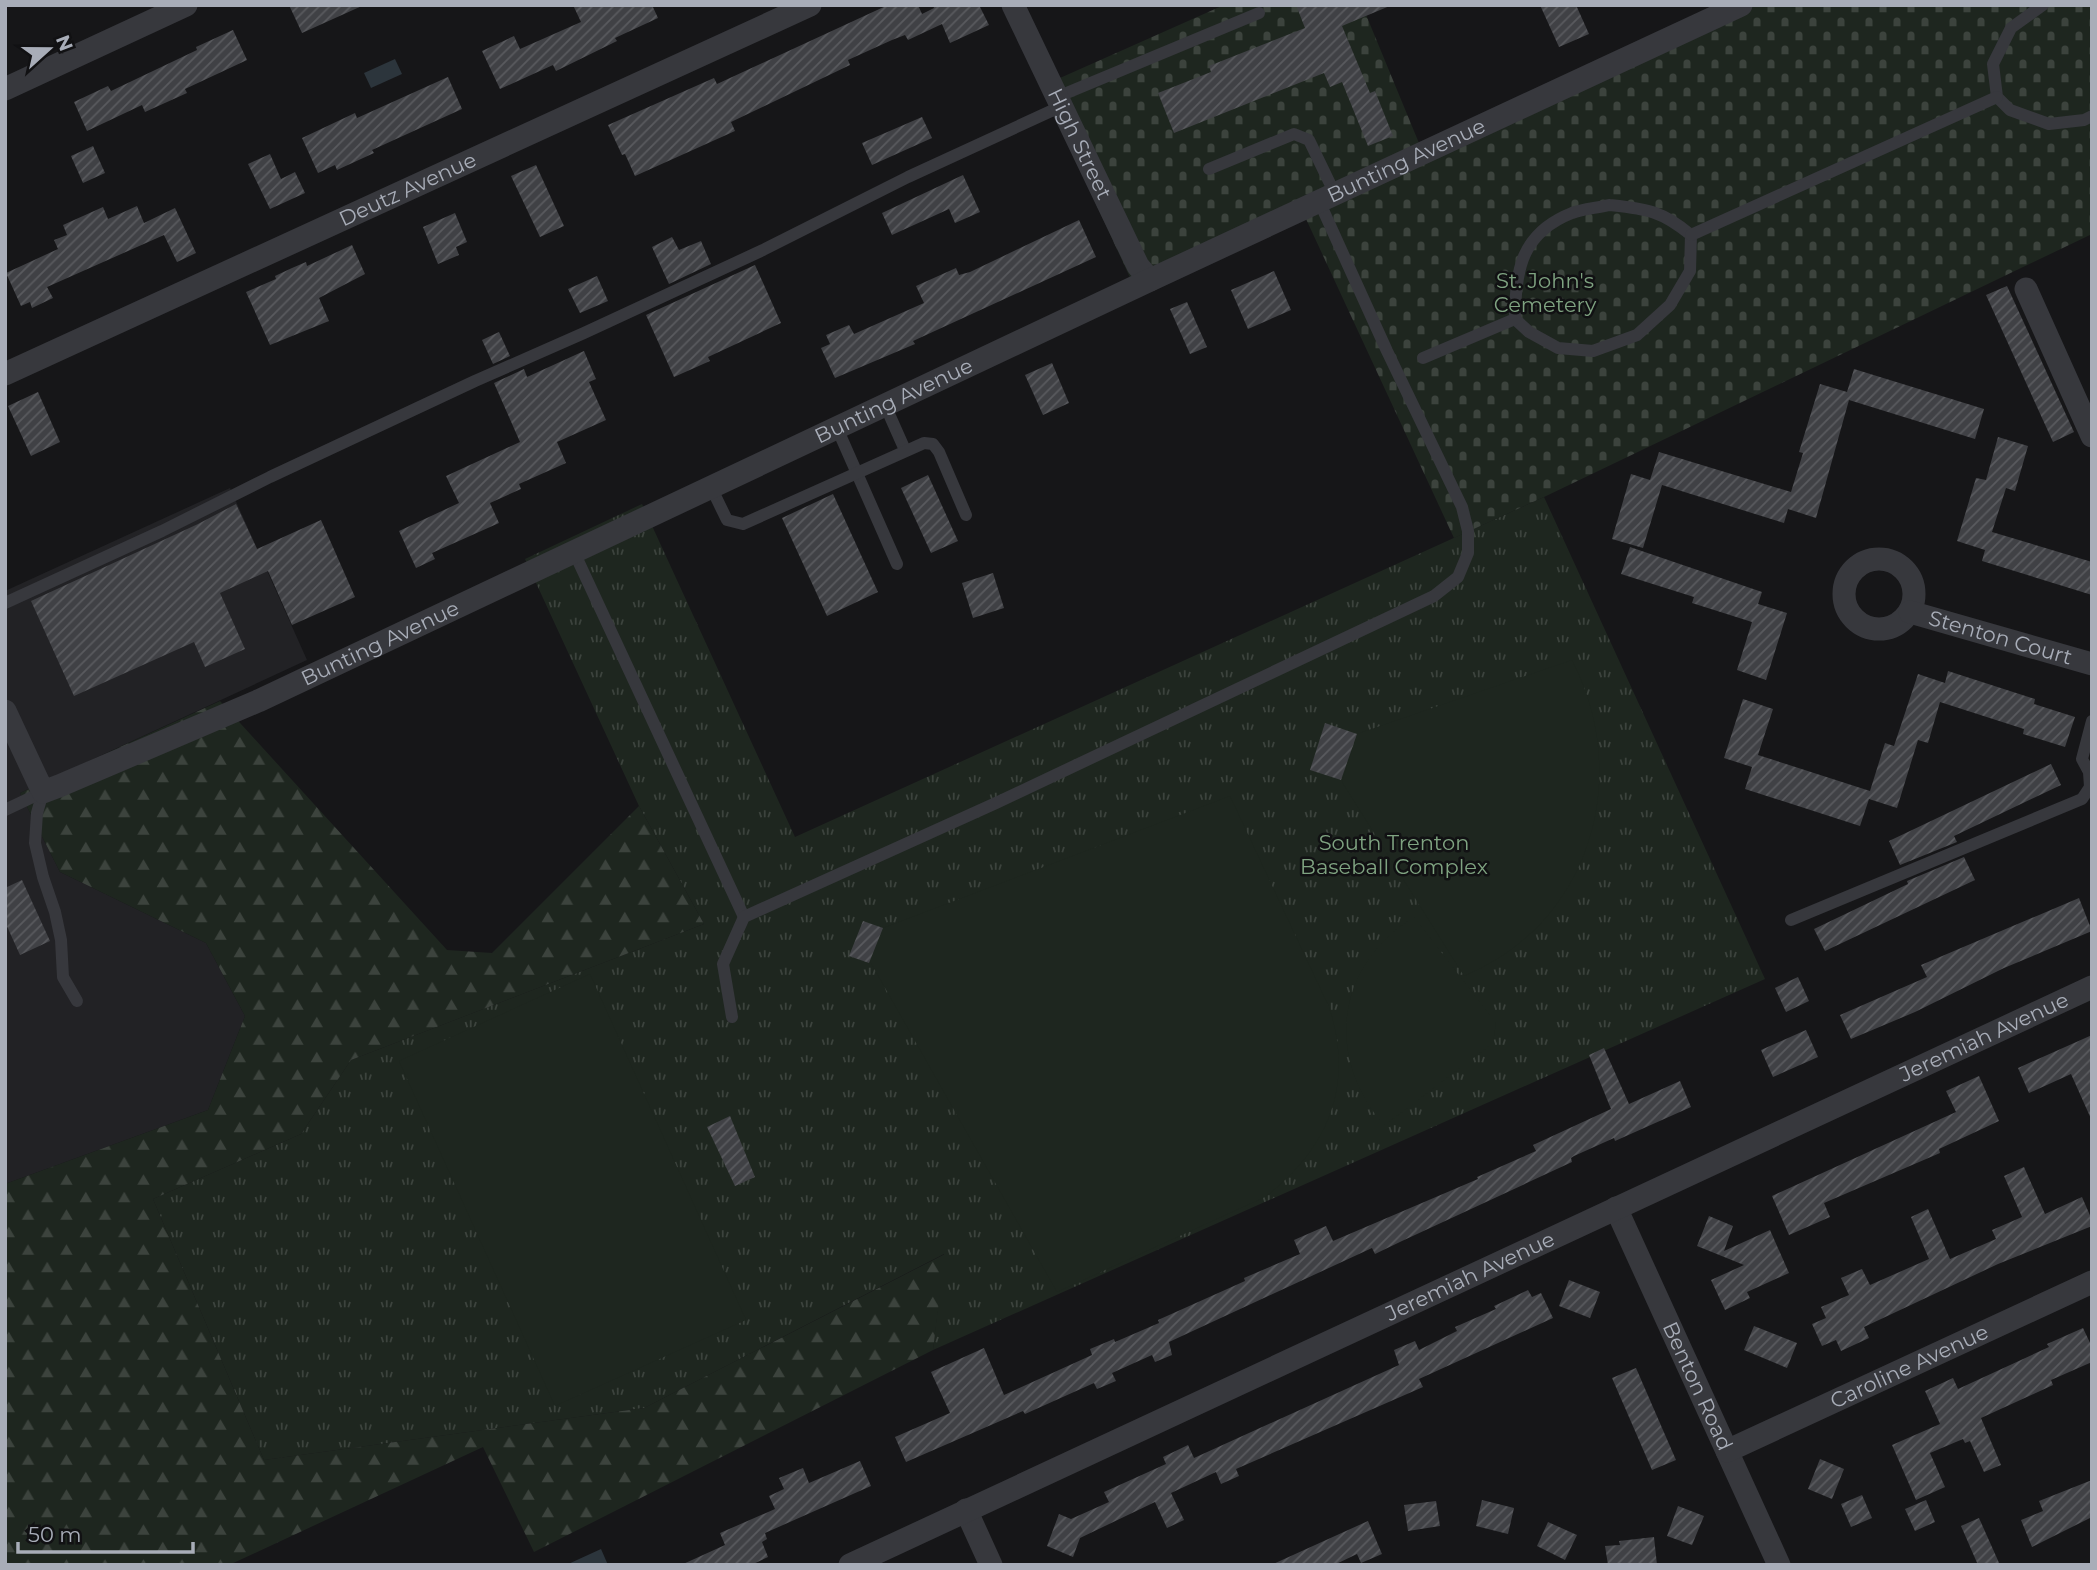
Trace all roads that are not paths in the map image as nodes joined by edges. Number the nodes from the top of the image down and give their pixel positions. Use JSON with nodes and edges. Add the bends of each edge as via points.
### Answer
{"nodes":[{"id":1,"x":186,"y":5,"type":"edge"},
{"id":2,"x":810,"y":5,"type":"edge"},
{"id":3,"x":1013,"y":5,"type":"edge"},
{"id":4,"x":1741,"y":5,"type":"edge"},
{"id":5,"x":2043,"y":5,"type":"edge"},
{"id":6,"x":1259,"y":13,"type":"dead end"},
{"id":7,"x":5,"y":89,"type":"edge"},
{"id":8,"x":1997,"y":97,"type":"junction"},
{"id":9,"x":1059,"y":102,"type":"junction"},
{"id":10,"x":2092,"y":116,"type":"edge"},
{"id":11,"x":1209,"y":169,"type":"dead end"},
{"id":12,"x":1327,"y":197,"type":"junction"},
{"id":13,"x":1691,"y":235,"type":"junction"},
{"id":14,"x":1150,"y":280,"type":"junction"},
{"id":15,"x":2026,"y":289,"type":"dead end"},
{"id":16,"x":1515,"y":320,"type":"junction"},
{"id":17,"x":1423,"y":358,"type":"dead end"},
{"id":18,"x":5,"y":374,"type":"edge"},
{"id":19,"x":885,"y":405,"type":"junction"},
{"id":20,"x":837,"y":428,"type":"junction"},
{"id":21,"x":2092,"y":436,"type":"edge"},
{"id":22,"x":905,"y":450,"type":"junction"},
{"id":23,"x":857,"y":472,"type":"junction"},
{"id":24,"x":710,"y":487,"type":"junction"},
{"id":25,"x":966,"y":515,"type":"dead end"},
{"id":26,"x":574,"y":552,"type":"junction"},
{"id":27,"x":897,"y":564,"type":"dead end"},
{"id":28,"x":5,"y":603,"type":"edge"},
{"id":29,"x":1910,"y":612,"type":"dead end"},
{"id":30,"x":2092,"y":664,"type":"edge"},
{"id":31,"x":5,"y":711,"type":"edge"},
{"id":32,"x":2092,"y":720,"type":"edge"},
{"id":33,"x":43,"y":792,"type":"junction"},
{"id":34,"x":5,"y":810,"type":"edge"},
{"id":35,"x":744,"y":917,"type":"junction"},
{"id":36,"x":1791,"y":920,"type":"dead end"},
{"id":37,"x":2092,"y":987,"type":"edge"},
{"id":38,"x":77,"y":1001,"type":"dead end"},
{"id":39,"x":733,"y":1017,"type":"dead end"},
{"id":40,"x":1616,"y":1208,"type":"junction"},
{"id":41,"x":2092,"y":1282,"type":"edge"},
{"id":42,"x":1727,"y":1451,"type":"junction"},
{"id":43,"x":966,"y":1510,"type":"junction"},
{"id":44,"x":850,"y":1565,"type":"edge"},
{"id":45,"x":991,"y":1565,"type":"edge"},
{"id":46,"x":1779,"y":1565,"type":"edge"}],
"edges":[{"from":1,"to":7,"type":"street"},
{"from":2,"to":18,"type":"street","name":"Deutz Avenue"},
{"from":3,"to":9,"type":"street","name":"High Street"},
{"from":4,"to":12,"type":"street","name":"Bunting Avenue"},
{"from":5,"to":8,"type":"lane","via":[[2011,27],[1993,64]]},
{"from":6,"to":9,"type":"lane"},
{"from":8,"to":10,"type":"lane","via":[[2010,110],[2049,124]]},
{"from":8,"to":13,"type":"lane"},
{"from":9,"to":14,"type":"street","name":"High Street","via":[[1138,266]]},
{"from":9,"to":28,"type":"lane","via":[[763,250]]},
{"from":11,"to":12,"type":"lane","via":[[1294,134],[1309,139]]},
{"from":12,"to":14,"type":"street","name":"Bunting Avenue"},
{"from":12,"to":35,"type":"lane","via":[[1387,351],[1462,507],[1468,553],[1458,577],[1434,596],[1276,672]]},
{"from":13,"to":16,"type":"lane","via":[[1690,271],[1670,305],[1637,335],[1593,351],[1558,348]]},
{"from":13,"to":16,"type":"lane","via":[[1648,209],[1609,205],[1571,214],[1538,233],[1521,258]]},
{"from":14,"to":19,"type":"street","name":"Bunting Avenue"},
{"from":15,"to":21,"type":"street"},
{"from":16,"to":17,"type":"lane"},
{"from":19,"to":20,"type":"street","name":"Bunting Avenue"},
{"from":19,"to":22,"type":"lane"},
{"from":20,"to":23,"type":"lane"},
{"from":20,"to":24,"type":"street","name":"Bunting Avenue"},
{"from":22,"to":23,"type":"lane"},
{"from":22,"to":25,"type":"lane","via":[[933,444]]},
{"from":23,"to":24,"type":"lane","via":[[743,524],[727,520]]},
{"from":23,"to":27,"type":"lane"},
{"from":24,"to":26,"type":"street","name":"Bunting Avenue"},
{"from":26,"to":33,"type":"street","name":"Bunting Avenue","via":[[258,701]]},
{"from":26,"to":35,"type":"lane"},
{"from":29,"to":30,"type":"street","name":"Stenton Court"},
{"from":31,"to":33,"type":"street"},
{"from":32,"to":36,"type":"lane","via":[[2082,759],[2090,787],[2082,799]]},
{"from":33,"to":34,"type":"lane"},
{"from":33,"to":38,"type":"lane","via":[[35,842],[61,940],[63,977]]},
{"from":35,"to":39,"type":"lane","via":[[723,964]]},
{"from":37,"to":40,"type":"street","name":"Jeremiah Avenue"},
{"from":40,"to":42,"type":"street","name":"Benton Road"},
{"from":40,"to":43,"type":"street","name":"Jeremiah Avenue"},
{"from":41,"to":42,"type":"street","name":"Caroline Avenue"},
{"from":42,"to":46,"type":"street","name":"Benton Road"},
{"from":43,"to":44,"type":"street","name":"Jeremiah Avenue"},
{"from":43,"to":45,"type":"street"}]}
